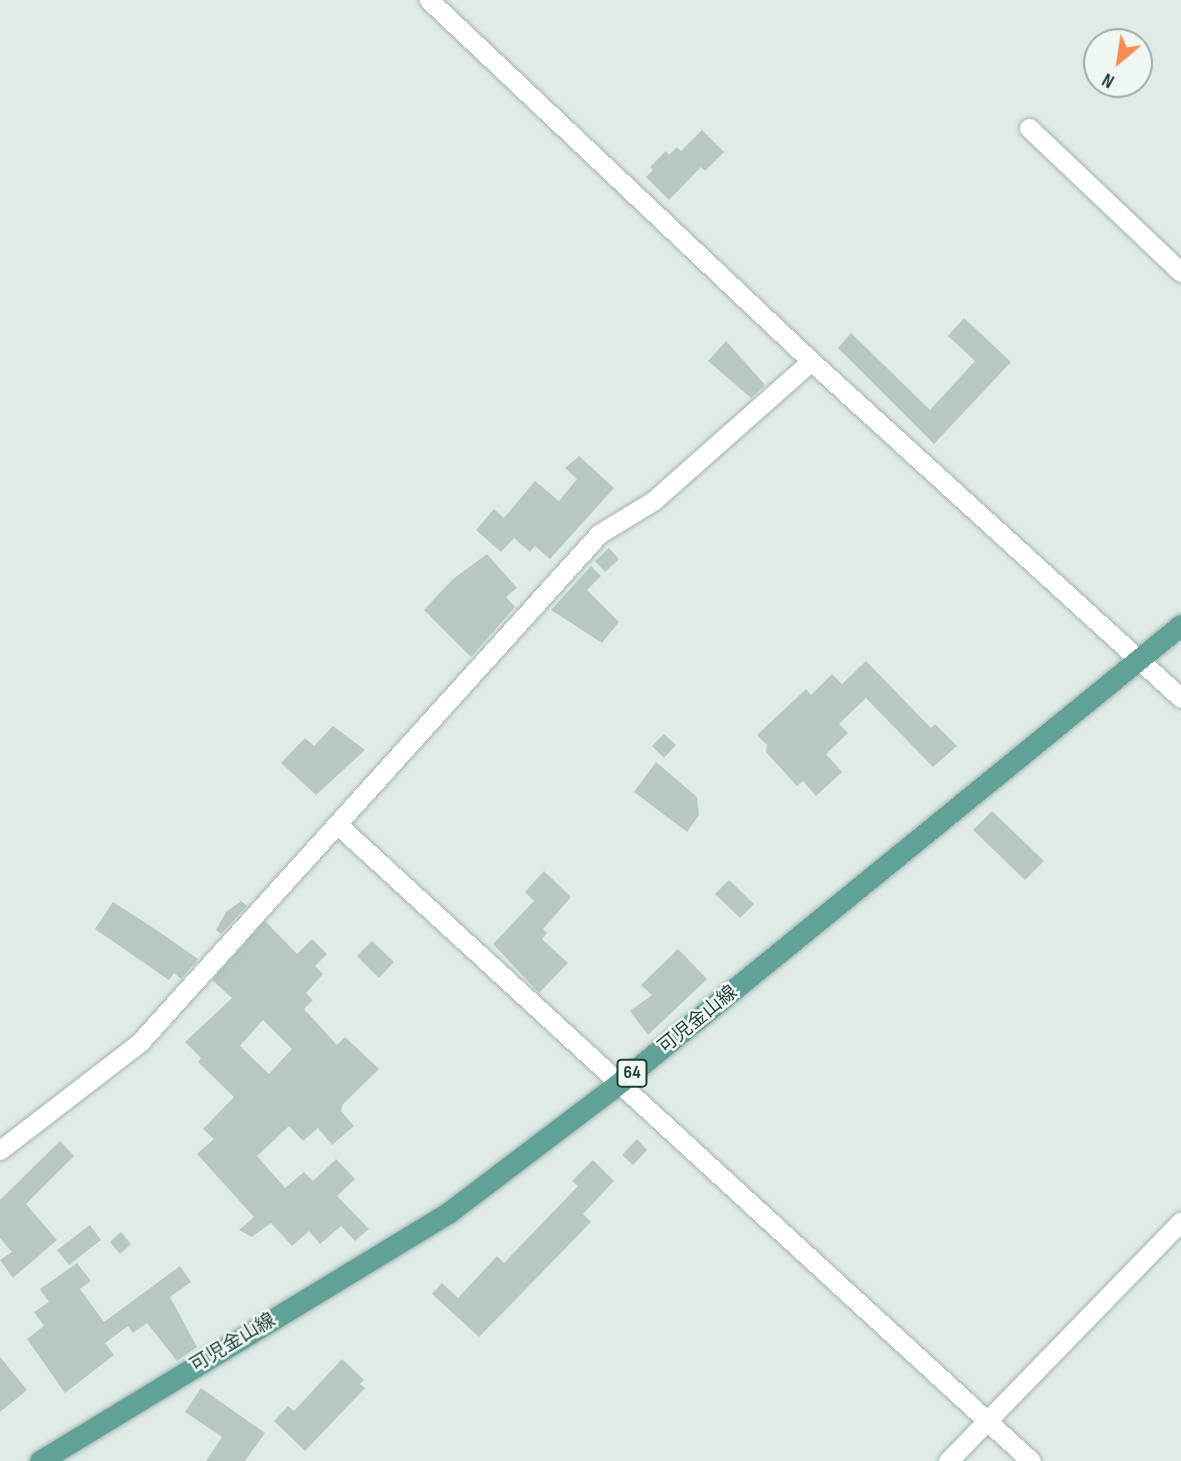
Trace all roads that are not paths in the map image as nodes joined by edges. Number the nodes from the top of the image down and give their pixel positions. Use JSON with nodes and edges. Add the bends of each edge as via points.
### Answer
{"nodes":[{"id":1,"x":429,"y":0,"type":"edge"},
{"id":2,"x":1029,"y":128,"type":"dead end"},
{"id":3,"x":1181,"y":272,"type":"edge"},
{"id":4,"x":811,"y":361,"type":"junction"},
{"id":5,"x":1181,"y":625,"type":"edge"},
{"id":6,"x":1138,"y":658,"type":"junction"},
{"id":7,"x":1181,"y":698,"type":"edge"},
{"id":8,"x":337,"y":824,"type":"junction"},
{"id":9,"x":620,"y":1083,"type":"junction"},
{"id":10,"x":0,"y":1150,"type":"edge"},
{"id":11,"x":1181,"y":1221,"type":"edge"},
{"id":12,"x":987,"y":1419,"type":"junction"},
{"id":13,"x":40,"y":1461,"type":"edge"},
{"id":14,"x":948,"y":1461,"type":"edge"},
{"id":15,"x":1031,"y":1461,"type":"edge"}],
"edges":[{"from":1,"to":4,"type":"street"},
{"from":2,"to":3,"type":"street"},
{"from":4,"to":6,"type":"street"},
{"from":4,"to":8,"type":"street","via":[[653,501],[599,534]]},
{"from":5,"to":6,"type":"main road","name":"可児金山線","number":"64"},
{"from":6,"to":7,"type":"street"},
{"from":6,"to":9,"type":"main road","name":"可児金山線","number":"64","via":[[956,812]]},
{"from":8,"to":9,"type":"street"},
{"from":8,"to":10,"type":"street","via":[[140,1042]]},
{"from":9,"to":12,"type":"street"},
{"from":9,"to":13,"type":"main road","name":"可児金山線","number":"64","via":[[448,1213]]},
{"from":11,"to":12,"type":"street"},
{"from":12,"to":14,"type":"street"},
{"from":12,"to":15,"type":"street"}]}
